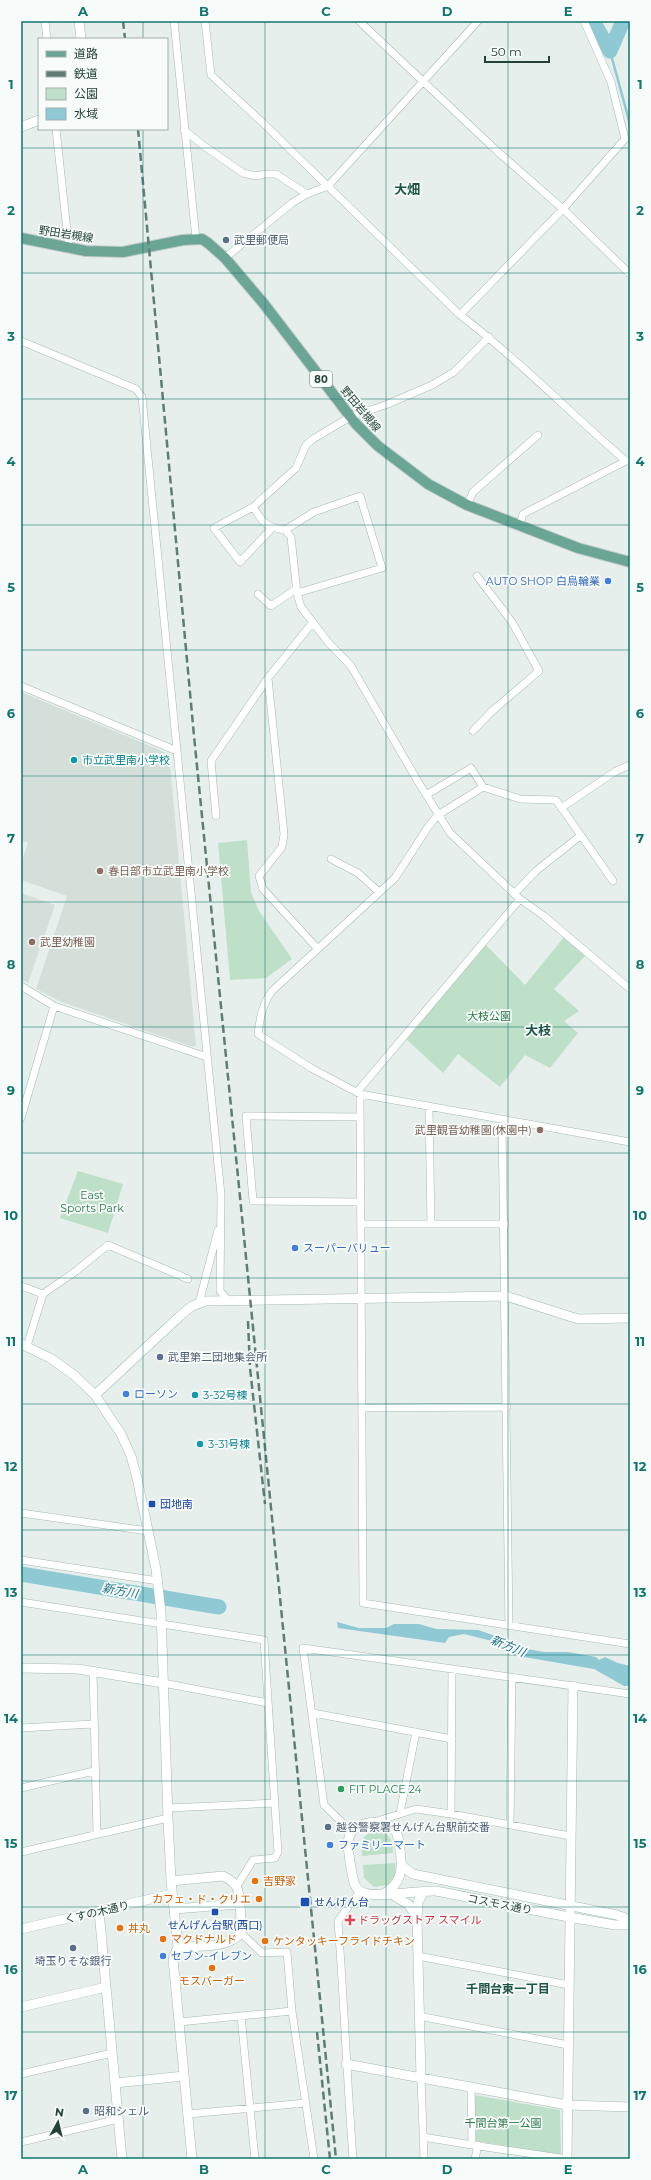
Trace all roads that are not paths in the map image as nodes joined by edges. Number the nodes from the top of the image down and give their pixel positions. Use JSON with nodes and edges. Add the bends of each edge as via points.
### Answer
{"nodes":[{"id":1,"x":45,"y":21,"type":"edge"},
{"id":2,"x":79,"y":21,"type":"edge"},
{"id":3,"x":174,"y":21,"type":"edge"},
{"id":4,"x":205,"y":21,"type":"edge"},
{"id":5,"x":359,"y":21,"type":"edge"},
{"id":6,"x":478,"y":21,"type":"edge"},
{"id":7,"x":584,"y":21,"type":"edge"},
{"id":8,"x":47,"y":38,"type":"edge"},
{"id":9,"x":81,"y":38,"type":"edge"},
{"id":10,"x":423,"y":80,"type":"junction"},
{"id":11,"x":38,"y":120,"type":"edge"},
{"id":12,"x":21,"y":127,"type":"edge"},
{"id":13,"x":56,"y":130,"type":"edge"},
{"id":14,"x":184,"y":130,"type":"junction"},
{"id":15,"x":328,"y":186,"type":"junction"},
{"id":16,"x":307,"y":194,"type":"junction"},
{"id":17,"x":563,"y":209,"type":"junction"},
{"id":18,"x":21,"y":238,"type":"edge"},
{"id":19,"x":196,"y":239,"type":"junction"},
{"id":20,"x":69,"y":249,"type":"junction"},
{"id":21,"x":225,"y":258,"type":"junction"},
{"id":22,"x":630,"y":274,"type":"edge"},
{"id":23,"x":460,"y":315,"type":"junction"},
{"id":24,"x":489,"y":338,"type":"junction"},
{"id":25,"x":21,"y":341,"type":"edge"},
{"id":26,"x":350,"y":417,"type":"junction"},
{"id":27,"x":538,"y":435,"type":"dead end"},
{"id":28,"x":628,"y":461,"type":"edge"},
{"id":29,"x":467,"y":505,"type":"junction"},
{"id":30,"x":253,"y":507,"type":"junction"},
{"id":31,"x":519,"y":526,"type":"junction"},
{"id":32,"x":272,"y":528,"type":"junction"},
{"id":33,"x":285,"y":530,"type":"junction"},
{"id":34,"x":630,"y":562,"type":"edge"},
{"id":35,"x":477,"y":576,"type":"dead end"},
{"id":36,"x":296,"y":591,"type":"junction"},
{"id":37,"x":258,"y":594,"type":"dead end"},
{"id":38,"x":313,"y":622,"type":"junction"},
{"id":39,"x":268,"y":678,"type":"junction"},
{"id":40,"x":21,"y":686,"type":"edge"},
{"id":41,"x":473,"y":731,"type":"dead end"},
{"id":42,"x":177,"y":751,"type":"junction"},
{"id":43,"x":630,"y":765,"type":"edge"},
{"id":44,"x":483,"y":788,"type":"junction"},
{"id":45,"x":426,"y":795,"type":"junction"},
{"id":46,"x":561,"y":808,"type":"junction"},
{"id":47,"x":438,"y":815,"type":"junction"},
{"id":48,"x":216,"y":816,"type":"dead end"},
{"id":49,"x":580,"y":836,"type":"junction"},
{"id":50,"x":331,"y":859,"type":"dead end"},
{"id":51,"x":613,"y":881,"type":"dead end"},
{"id":52,"x":379,"y":892,"type":"junction"},
{"id":53,"x":514,"y":894,"type":"junction"},
{"id":54,"x":520,"y":900,"type":"junction"},
{"id":55,"x":317,"y":948,"type":"junction"},
{"id":56,"x":21,"y":986,"type":"edge"},
{"id":57,"x":630,"y":989,"type":"edge"},
{"id":58,"x":54,"y":1006,"type":"junction"},
{"id":59,"x":207,"y":1057,"type":"junction"},
{"id":60,"x":358,"y":1093,"type":"junction"},
{"id":61,"x":430,"y":1107,"type":"junction"},
{"id":62,"x":360,"y":1117,"type":"junction"},
{"id":63,"x":21,"y":1118,"type":"edge"},
{"id":64,"x":502,"y":1120,"type":"junction"},
{"id":65,"x":630,"y":1142,"type":"edge"},
{"id":66,"x":361,"y":1202,"type":"junction"},
{"id":67,"x":222,"y":1218,"type":"junction"},
{"id":68,"x":361,"y":1224,"type":"junction"},
{"id":69,"x":431,"y":1224,"type":"junction"},
{"id":70,"x":504,"y":1224,"type":"junction"},
{"id":71,"x":188,"y":1279,"type":"dead end"},
{"id":72,"x":21,"y":1286,"type":"edge"},
{"id":73,"x":43,"y":1294,"type":"junction"},
{"id":74,"x":506,"y":1296,"type":"junction"},
{"id":75,"x":361,"y":1298,"type":"junction"},
{"id":76,"x":228,"y":1300,"type":"junction"},
{"id":77,"x":199,"y":1303,"type":"junction"},
{"id":78,"x":630,"y":1318,"type":"edge"},
{"id":79,"x":24,"y":1345,"type":"edge"},
{"id":80,"x":95,"y":1396,"type":"junction"},
{"id":81,"x":507,"y":1407,"type":"junction"},
{"id":82,"x":362,"y":1408,"type":"junction"},
{"id":83,"x":21,"y":1513,"type":"edge"},
{"id":84,"x":148,"y":1531,"type":"junction"},
{"id":85,"x":21,"y":1560,"type":"edge"},
{"id":86,"x":158,"y":1585,"type":"junction"},
{"id":87,"x":21,"y":1602,"type":"edge"},
{"id":88,"x":162,"y":1625,"type":"junction"},
{"id":89,"x":509,"y":1626,"type":"junction"},
{"id":90,"x":630,"y":1644,"type":"edge"},
{"id":91,"x":21,"y":1668,"type":"edge"},
{"id":92,"x":452,"y":1669,"type":"junction"},
{"id":93,"x":92,"y":1671,"type":"junction"},
{"id":94,"x":512,"y":1677,"type":"junction"},
{"id":95,"x":163,"y":1683,"type":"junction"},
{"id":96,"x":573,"y":1686,"type":"junction"},
{"id":97,"x":630,"y":1694,"type":"edge"},
{"id":98,"x":268,"y":1703,"type":"junction"},
{"id":99,"x":313,"y":1713,"type":"junction"},
{"id":100,"x":93,"y":1724,"type":"junction"},
{"id":101,"x":21,"y":1728,"type":"edge"},
{"id":102,"x":416,"y":1732,"type":"junction"},
{"id":103,"x":452,"y":1739,"type":"junction"},
{"id":104,"x":94,"y":1771,"type":"junction"},
{"id":105,"x":21,"y":1788,"type":"edge"},
{"id":106,"x":275,"y":1803,"type":"junction"},
{"id":107,"x":168,"y":1808,"type":"junction"},
{"id":108,"x":400,"y":1813,"type":"junction"},
{"id":109,"x":451,"y":1814,"type":"junction"},
{"id":110,"x":168,"y":1818,"type":"junction"},
{"id":111,"x":374,"y":1822,"type":"junction"},
{"id":112,"x":510,"y":1825,"type":"junction"},
{"id":113,"x":352,"y":1832,"type":"junction"},
{"id":114,"x":97,"y":1834,"type":"junction"},
{"id":115,"x":570,"y":1836,"type":"junction"},
{"id":116,"x":21,"y":1852,"type":"edge"},
{"id":117,"x":402,"y":1866,"type":"junction"},
{"id":118,"x":171,"y":1881,"type":"junction"},
{"id":119,"x":237,"y":1886,"type":"junction"},
{"id":120,"x":360,"y":1891,"type":"junction"},
{"id":121,"x":424,"y":1891,"type":"junction"},
{"id":122,"x":386,"y":1893,"type":"junction"},
{"id":123,"x":172,"y":1894,"type":"junction"},
{"id":124,"x":239,"y":1904,"type":"junction"},
{"id":125,"x":569,"y":1906,"type":"junction"},
{"id":126,"x":174,"y":1909,"type":"junction"},
{"id":127,"x":99,"y":1911,"type":"junction"},
{"id":128,"x":569,"y":1917,"type":"junction"},
{"id":129,"x":417,"y":1918,"type":"junction"},
{"id":130,"x":630,"y":1920,"type":"edge"},
{"id":131,"x":630,"y":1925,"type":"edge"},
{"id":132,"x":21,"y":1929,"type":"edge"},
{"id":133,"x":241,"y":1933,"type":"junction"},
{"id":134,"x":178,"y":1947,"type":"junction"},
{"id":135,"x":418,"y":1956,"type":"junction"},
{"id":136,"x":568,"y":1984,"type":"junction"},
{"id":137,"x":106,"y":1987,"type":"junction"},
{"id":138,"x":21,"y":2007,"type":"edge"},
{"id":139,"x":292,"y":2011,"type":"junction"},
{"id":140,"x":241,"y":2016,"type":"junction"},
{"id":141,"x":419,"y":2016,"type":"junction"},
{"id":142,"x":179,"y":2022,"type":"junction"},
{"id":143,"x":568,"y":2045,"type":"junction"},
{"id":144,"x":112,"y":2053,"type":"junction"},
{"id":145,"x":346,"y":2064,"type":"junction"},
{"id":146,"x":21,"y":2074,"type":"edge"},
{"id":147,"x":184,"y":2076,"type":"junction"},
{"id":148,"x":421,"y":2078,"type":"junction"},
{"id":149,"x":115,"y":2083,"type":"junction"},
{"id":150,"x":471,"y":2088,"type":"junction"},
{"id":151,"x":306,"y":2103,"type":"junction"},
{"id":152,"x":567,"y":2105,"type":"junction"},
{"id":153,"x":630,"y":2107,"type":"edge"},
{"id":154,"x":250,"y":2108,"type":"junction"},
{"id":155,"x":188,"y":2114,"type":"junction"},
{"id":156,"x":119,"y":2120,"type":"junction"},
{"id":157,"x":423,"y":2137,"type":"junction"},
{"id":158,"x":21,"y":2142,"type":"edge"},
{"id":159,"x":475,"y":2145,"type":"junction"},
{"id":160,"x":122,"y":2159,"type":"edge"},
{"id":161,"x":192,"y":2159,"type":"edge"},
{"id":162,"x":255,"y":2159,"type":"edge"},
{"id":163,"x":314,"y":2159,"type":"edge"},
{"id":164,"x":353,"y":2159,"type":"edge"},
{"id":165,"x":424,"y":2159,"type":"edge"},
{"id":166,"x":475,"y":2159,"type":"edge"},
{"id":167,"x":567,"y":2159,"type":"edge"}],
"edges":[{"from":1,"to":8,"type":"street"},
{"from":2,"to":9,"type":"street"},
{"from":3,"to":14,"type":"street"},
{"from":4,"to":15,"type":"street","via":[[210,75]]},
{"from":5,"to":10,"type":"street"},
{"from":6,"to":10,"type":"street"},
{"from":7,"to":17,"type":"street","via":[[611,82],[625,139]]},
{"from":10,"to":15,"type":"street"},
{"from":10,"to":17,"type":"street","via":[[497,151]]},
{"from":11,"to":12,"type":"street"},
{"from":13,"to":20,"type":"street"},
{"from":14,"to":16,"type":"street","via":[[243,174],[276,174]]},
{"from":14,"to":19,"type":"street"},
{"from":15,"to":16,"type":"street"},
{"from":15,"to":23,"type":"street"},
{"from":16,"to":21,"type":"street","via":[[292,203]]},
{"from":17,"to":22,"type":"street"},
{"from":17,"to":23,"type":"street"},
{"from":18,"to":20,"type":"main road","name":"野田岩槻線"},
{"from":19,"to":20,"type":"main road","name":"野田岩槻線","via":[[123,252]]},
{"from":19,"to":21,"type":"main road","name":"野田岩槻線","number":"80","via":[[208,242]]},
{"from":21,"to":26,"type":"main road","name":"野田岩槻線","number":"80","via":[[264,304]]},
{"from":23,"to":24,"type":"street"},
{"from":24,"to":26,"type":"street","via":[[454,372],[432,385]]},
{"from":24,"to":28,"type":"street"},
{"from":25,"to":42,"type":"street","via":[[136,389],[142,396]]},
{"from":26,"to":29,"type":"main road","name":"野田岩槻線","number":"80","via":[[366,436],[428,484]]},
{"from":26,"to":30,"type":"street","via":[[306,445],[296,468]]},
{"from":27,"to":29,"type":"street","via":[[473,492]]},
{"from":28,"to":31,"type":"street","via":[[524,514]]},
{"from":29,"to":31,"type":"main road","name":"野田岩槻線","number":"80"},
{"from":30,"to":32,"type":"street","via":[[262,521]]},
{"from":30,"to":32,"type":"street","via":[[214,528],[240,562]]},
{"from":31,"to":34,"type":"main road","name":"野田岩槻線","number":"80","via":[[589,552]]},
{"from":32,"to":33,"type":"street"},
{"from":33,"to":36,"type":"street","via":[[292,537]]},
{"from":33,"to":36,"type":"street","via":[[314,512],[360,496],[382,568]]},
{"from":35,"to":41,"type":"street","via":[[512,622],[539,671]]},
{"from":36,"to":37,"type":"street","via":[[271,606]]},
{"from":36,"to":38,"type":"street","via":[[301,607]]},
{"from":38,"to":39,"type":"street"},
{"from":38,"to":45,"type":"street","via":[[351,666]]},
{"from":39,"to":48,"type":"street","via":[[211,761]]},
{"from":39,"to":55,"type":"street","via":[[284,834],[282,847],[259,876],[263,889]]},
{"from":40,"to":42,"type":"street"},
{"from":42,"to":59,"type":"street"},
{"from":43,"to":46,"type":"street","via":[[616,771]]},
{"from":44,"to":45,"type":"street","via":[[470,768]]},
{"from":44,"to":46,"type":"street","via":[[520,799],[556,800]]},
{"from":44,"to":47,"type":"street"},
{"from":45,"to":47,"type":"street"},
{"from":46,"to":49,"type":"street"},
{"from":47,"to":52,"type":"street","via":[[395,878]]},
{"from":47,"to":53,"type":"street","via":[[465,849]]},
{"from":49,"to":51,"type":"street"},
{"from":49,"to":53,"type":"street","via":[[536,871]]},
{"from":50,"to":52,"type":"street","via":[[358,873]]},
{"from":52,"to":55,"type":"street"},
{"from":53,"to":54,"type":"street"},
{"from":54,"to":57,"type":"street","via":[[544,916]]},
{"from":54,"to":60,"type":"street"},
{"from":55,"to":60,"type":"street","via":[[272,991],[260,1015],[258,1034],[311,1068]]},
{"from":56,"to":58,"type":"street"},
{"from":58,"to":59,"type":"street"},
{"from":58,"to":63,"type":"street"},
{"from":59,"to":67,"type":"street"},
{"from":60,"to":61,"type":"street"},
{"from":60,"to":62,"type":"street"},
{"from":61,"to":64,"type":"street"},
{"from":61,"to":69,"type":"street"},
{"from":62,"to":66,"type":"street"},
{"from":62,"to":66,"type":"street","via":[[246,1116],[253,1201]]},
{"from":64,"to":65,"type":"street"},
{"from":64,"to":70,"type":"street"},
{"from":66,"to":68,"type":"street"},
{"from":67,"to":76,"type":"street","via":[[220,1292]]},
{"from":67,"to":77,"type":"street"},
{"from":68,"to":69,"type":"street"},
{"from":68,"to":75,"type":"street"},
{"from":69,"to":70,"type":"street"},
{"from":70,"to":74,"type":"street"},
{"from":71,"to":73,"type":"street","via":[[108,1245]]},
{"from":72,"to":73,"type":"street"},
{"from":73,"to":79,"type":"street"},
{"from":74,"to":75,"type":"street"},
{"from":74,"to":78,"type":"street","via":[[578,1319]]},
{"from":74,"to":81,"type":"street"},
{"from":75,"to":76,"type":"street"},
{"from":75,"to":82,"type":"street"},
{"from":76,"to":77,"type":"street"},
{"from":77,"to":80,"type":"street","via":[[180,1316]]},
{"from":79,"to":80,"type":"street","via":[[50,1358],[74,1375]]},
{"from":80,"to":84,"type":"street","via":[[121,1434],[131,1456]]},
{"from":81,"to":82,"type":"street"},
{"from":81,"to":89,"type":"street"},
{"from":82,"to":89,"type":"street","via":[[363,1603]]},
{"from":83,"to":84,"type":"street"},
{"from":84,"to":86,"type":"street"},
{"from":85,"to":86,"type":"street"},
{"from":86,"to":88,"type":"street"},
{"from":87,"to":88,"type":"street"},
{"from":88,"to":95,"type":"street"},
{"from":88,"to":98,"type":"street","via":[[264,1640]]},
{"from":89,"to":90,"type":"street"},
{"from":91,"to":93,"type":"street"},
{"from":92,"to":94,"type":"street"},
{"from":92,"to":99,"type":"street","via":[[303,1648]]},
{"from":92,"to":103,"type":"street"},
{"from":93,"to":95,"type":"street"},
{"from":93,"to":100,"type":"street"},
{"from":94,"to":96,"type":"street"},
{"from":94,"to":112,"type":"street"},
{"from":95,"to":98,"type":"street"},
{"from":95,"to":107,"type":"street"},
{"from":96,"to":97,"type":"street"},
{"from":96,"to":115,"type":"street"},
{"from":98,"to":106,"type":"street"},
{"from":99,"to":102,"type":"street"},
{"from":99,"to":113,"type":"street","via":[[324,1805]]},
{"from":100,"to":101,"type":"street"},
{"from":100,"to":104,"type":"street"},
{"from":102,"to":103,"type":"street"},
{"from":102,"to":108,"type":"street"},
{"from":103,"to":109,"type":"street"},
{"from":104,"to":105,"type":"street"},
{"from":104,"to":114,"type":"street"},
{"from":106,"to":107,"type":"street"},
{"from":106,"to":119,"type":"street","via":[[278,1852],[275,1858],[253,1860]]},
{"from":107,"to":110,"type":"street"},
{"from":108,"to":109,"type":"street","via":[[416,1809]]},
{"from":108,"to":111,"type":"street"},
{"from":109,"to":112,"type":"street"},
{"from":110,"to":114,"type":"street"},
{"from":110,"to":118,"type":"street"},
{"from":111,"to":113,"type":"street","via":[[359,1826]]},
{"from":111,"to":117,"type":"street","via":[[390,1826],[396,1832]]},
{"from":112,"to":115,"type":"street"},
{"from":113,"to":120,"type":"street","via":[[349,1840],[354,1883]]},
{"from":114,"to":116,"type":"street"},
{"from":115,"to":125,"type":"street"},
{"from":117,"to":122,"type":"street","via":[[398,1883]]},
{"from":117,"to":125,"type":"street","name":"コスモス通り","via":[[413,1874]]},
{"from":118,"to":119,"type":"street","via":[[223,1876]]},
{"from":118,"to":123,"type":"street"},
{"from":119,"to":124,"type":"street"},
{"from":120,"to":122,"type":"street","name":"コスモス通り","via":[[370,1894]]},
{"from":120,"to":145,"type":"street","via":[[338,1921]]},
{"from":121,"to":122,"type":"street","name":"コスモス通り"},
{"from":121,"to":128,"type":"street","name":"コスモス通り","via":[[436,1891]]},
{"from":121,"to":129,"type":"street","via":[[418,1902]]},
{"from":122,"to":129,"type":"street","via":[[409,1904]]},
{"from":123,"to":126,"type":"street"},
{"from":123,"to":127,"type":"street","name":"くすの木通り"},
{"from":124,"to":126,"type":"street"},
{"from":124,"to":133,"type":"street"},
{"from":125,"to":128,"type":"street"},
{"from":125,"to":130,"type":"street","name":"コスモス通り"},
{"from":126,"to":134,"type":"street"},
{"from":127,"to":132,"type":"street","name":"くすの木通り"},
{"from":127,"to":137,"type":"street"},
{"from":128,"to":131,"type":"street","name":"コスモス通り"},
{"from":128,"to":136,"type":"street"},
{"from":129,"to":135,"type":"street"},
{"from":133,"to":134,"type":"street","via":[[236,1940],[225,1944]]},
{"from":133,"to":139,"type":"street","via":[[262,1953],[287,1952]]},
{"from":134,"to":142,"type":"street","via":[[173,1959]]},
{"from":135,"to":136,"type":"street"},
{"from":135,"to":141,"type":"street"},
{"from":136,"to":143,"type":"street"},
{"from":137,"to":138,"type":"street"},
{"from":137,"to":144,"type":"street"},
{"from":139,"to":140,"type":"street"},
{"from":139,"to":151,"type":"street"},
{"from":140,"to":142,"type":"street"},
{"from":140,"to":154,"type":"street"},
{"from":141,"to":143,"type":"street"},
{"from":141,"to":148,"type":"street"},
{"from":142,"to":147,"type":"street"},
{"from":143,"to":152,"type":"street"},
{"from":144,"to":146,"type":"street"},
{"from":144,"to":149,"type":"street"},
{"from":145,"to":148,"type":"street"},
{"from":145,"to":164,"type":"street"},
{"from":147,"to":149,"type":"street"},
{"from":147,"to":155,"type":"street"},
{"from":148,"to":150,"type":"street"},
{"from":148,"to":157,"type":"street"},
{"from":149,"to":156,"type":"street"},
{"from":150,"to":152,"type":"street"},
{"from":150,"to":159,"type":"street"},
{"from":151,"to":154,"type":"street"},
{"from":151,"to":163,"type":"street"},
{"from":152,"to":153,"type":"street"},
{"from":152,"to":167,"type":"street"},
{"from":154,"to":155,"type":"street"},
{"from":154,"to":162,"type":"street"},
{"from":155,"to":161,"type":"street"},
{"from":156,"to":158,"type":"street"},
{"from":156,"to":160,"type":"street"},
{"from":157,"to":159,"type":"street"},
{"from":157,"to":165,"type":"street"},
{"from":159,"to":166,"type":"street"},
{"from":159,"to":167,"type":"street"}]}
